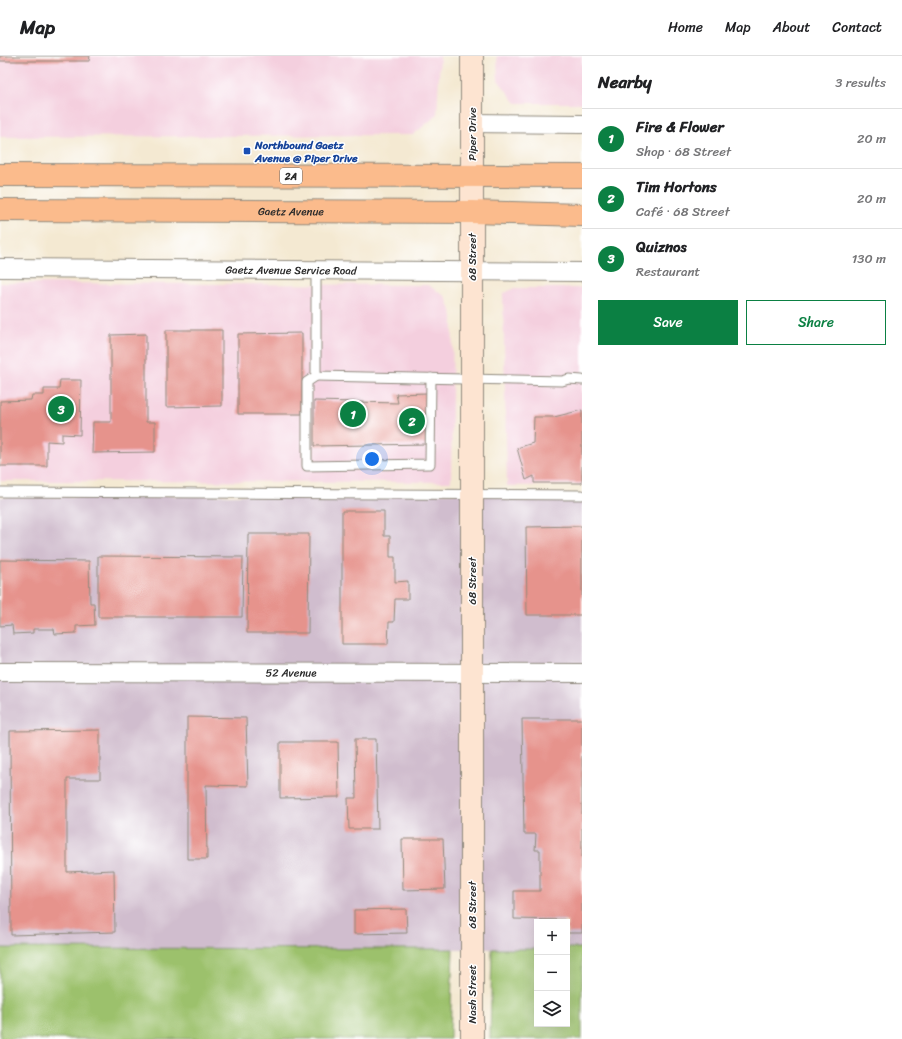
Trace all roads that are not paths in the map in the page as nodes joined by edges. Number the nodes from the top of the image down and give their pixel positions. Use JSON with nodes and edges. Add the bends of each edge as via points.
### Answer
{"nodes":[{"id":1,"x":472,"y":56,"type":"edge"},
{"id":2,"x":472,"y":123,"type":"junction"},
{"id":3,"x":582,"y":124,"type":"edge"},
{"id":4,"x":0,"y":174,"type":"edge"},
{"id":5,"x":472,"y":176,"type":"junction"},
{"id":6,"x":582,"y":176,"type":"edge"},
{"id":7,"x":0,"y":210,"type":"edge"},
{"id":8,"x":472,"y":212,"type":"junction"},
{"id":9,"x":582,"y":215,"type":"edge"},
{"id":10,"x":0,"y":268,"type":"edge"},
{"id":11,"x":316,"y":270,"type":"junction"},
{"id":12,"x":472,"y":272,"type":"junction"},
{"id":13,"x":582,"y":272,"type":"edge"},
{"id":14,"x":316,"y":376,"type":"junction"},
{"id":15,"x":431,"y":378,"type":"junction"},
{"id":16,"x":472,"y":378,"type":"junction"},
{"id":17,"x":582,"y":380,"type":"edge"},
{"id":18,"x":0,"y":492,"type":"edge"},
{"id":19,"x":472,"y":493,"type":"junction"},
{"id":20,"x":582,"y":495,"type":"edge"},
{"id":21,"x":0,"y":672,"type":"edge"},
{"id":22,"x":472,"y":673,"type":"junction"},
{"id":23,"x":582,"y":673,"type":"edge"},
{"id":24,"x":472,"y":949,"type":"joint"},
{"id":25,"x":472,"y":1039,"type":"edge"}],
"edges":[{"from":1,"to":2,"type":"street","name":"Piper Drive"},
{"from":2,"to":3,"type":"street"},
{"from":2,"to":5,"type":"street","name":"Piper Drive"},
{"from":4,"to":5,"type":"main road","number":"2A"},
{"from":5,"to":6,"type":"main road","number":"2A"},
{"from":5,"to":8,"type":"street","name":"Piper Drive"},
{"from":7,"to":8,"type":"main road","name":"Gaetz Avenue"},
{"from":8,"to":9,"type":"main road","name":"Gaetz Avenue"},
{"from":8,"to":12,"type":"street","name":"68 Street"},
{"from":10,"to":11,"type":"street","name":"Gaetz Avenue Service Road"},
{"from":11,"to":12,"type":"street","name":"Gaetz Avenue Service Road"},
{"from":11,"to":14,"type":"lane"},
{"from":12,"to":13,"type":"street","name":"Gaetz Avenue Service Road"},
{"from":12,"to":16,"type":"street","name":"68 Street"},
{"from":14,"to":15,"type":"lane"},
{"from":14,"to":15,"type":"lane","via":[[307,382],[307,466],[430,464]]},
{"from":15,"to":16,"type":"lane"},
{"from":16,"to":17,"type":"lane"},
{"from":16,"to":19,"type":"street","name":"68 Street"},
{"from":18,"to":19,"type":"lane"},
{"from":19,"to":20,"type":"lane"},
{"from":19,"to":22,"type":"street","name":"68 Street"},
{"from":21,"to":22,"type":"street","name":"52 Avenue"},
{"from":22,"to":23,"type":"street","name":"52 Avenue"},
{"from":22,"to":24,"type":"street","name":"68 Street"},
{"from":24,"to":25,"type":"street","name":"Nash Street"}]}
